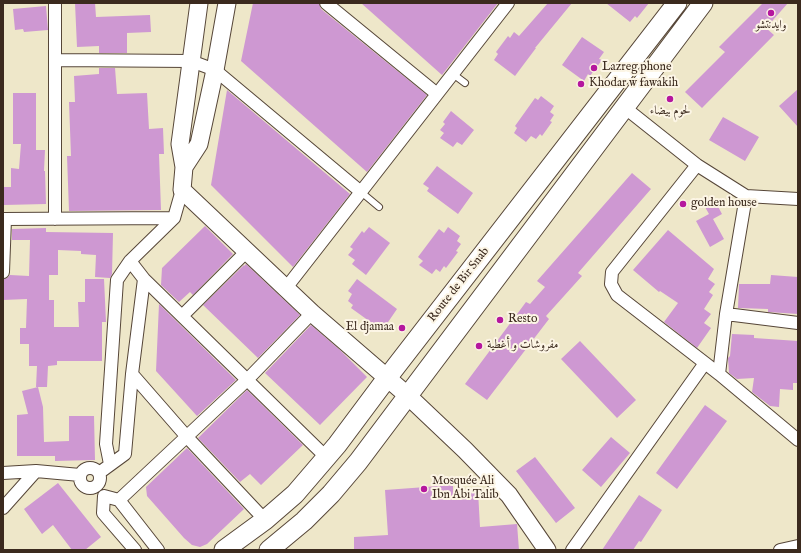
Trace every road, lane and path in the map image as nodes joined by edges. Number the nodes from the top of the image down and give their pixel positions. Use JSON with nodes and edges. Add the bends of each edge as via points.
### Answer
{"nodes":[{"id":1,"x":55,"y":3,"type":"edge"},
{"id":2,"x":199,"y":3,"type":"edge"},
{"id":3,"x":227,"y":3,"type":"edge"},
{"id":4,"x":326,"y":3,"type":"edge"},
{"id":5,"x":507,"y":3,"type":"edge"},
{"id":6,"x":677,"y":3,"type":"edge"},
{"id":7,"x":703,"y":3,"type":"edge"},
{"id":8,"x":55,"y":60,"type":"junction"},
{"id":9,"x":191,"y":61,"type":"junction"},
{"id":10,"x":215,"y":70,"type":"junction"},
{"id":11,"x":453,"y":74,"type":"junction"},
{"id":12,"x":466,"y":83,"type":"dead end"},
{"id":13,"x":437,"y":94,"type":"junction"},
{"id":14,"x":624,"y":106,"type":"junction"},
{"id":15,"x":697,"y":165,"type":"junction"},
{"id":16,"x":184,"y":167,"type":"junction"},
{"id":17,"x":182,"y":190,"type":"junction"},
{"id":18,"x":361,"y":192,"type":"junction"},
{"id":19,"x":746,"y":196,"type":"junction"},
{"id":20,"x":798,"y":199,"type":"edge"},
{"id":21,"x":379,"y":207,"type":"dead end"},
{"id":22,"x":174,"y":218,"type":"junction"},
{"id":23,"x":4,"y":219,"type":"edge"},
{"id":24,"x":55,"y":219,"type":"junction"},
{"id":25,"x":246,"y":252,"type":"junction"},
{"id":26,"x":130,"y":261,"type":"junction"},
{"id":27,"x":3,"y":272,"type":"edge"},
{"id":28,"x":144,"y":279,"type":"junction"},
{"id":29,"x":286,"y":288,"type":"junction"},
{"id":30,"x":312,"y":313,"type":"junction"},
{"id":31,"x":726,"y":314,"type":"junction"},
{"id":32,"x":182,"y":316,"type":"junction"},
{"id":33,"x":798,"y":323,"type":"edge"},
{"id":34,"x":705,"y":364,"type":"junction"},
{"id":35,"x":132,"y":374,"type":"junction"},
{"id":36,"x":719,"y":374,"type":"junction"},
{"id":37,"x":387,"y":378,"type":"junction"},
{"id":38,"x":247,"y":380,"type":"junction"},
{"id":39,"x":407,"y":395,"type":"junction"},
{"id":40,"x":187,"y":437,"type":"junction"},
{"id":41,"x":798,"y":440,"type":"edge"},
{"id":42,"x":326,"y":457,"type":"junction"},
{"id":43,"x":110,"y":464,"type":"junction"},
{"id":44,"x":36,"y":471,"type":"junction"},
{"id":45,"x":3,"y":473,"type":"edge"},
{"id":46,"x":99,"y":473,"type":"junction"},
{"id":47,"x":80,"y":475,"type":"junction"},
{"id":48,"x":97,"y":486,"type":"junction"},
{"id":49,"x":104,"y":496,"type":"junction"},
{"id":50,"x":119,"y":500,"type":"junction"},
{"id":51,"x":3,"y":508,"type":"edge"},
{"id":52,"x":265,"y":520,"type":"junction"},
{"id":53,"x":798,"y":546,"type":"edge"},
{"id":54,"x":135,"y":550,"type":"edge"},
{"id":55,"x":158,"y":550,"type":"edge"},
{"id":56,"x":224,"y":550,"type":"edge"},
{"id":57,"x":269,"y":550,"type":"edge"},
{"id":58,"x":547,"y":550,"type":"edge"},
{"id":59,"x":572,"y":550,"type":"edge"},
{"id":60,"x":780,"y":550,"type":"edge"}],
"edges":[{"from":1,"to":8,"type":"street"},
{"from":2,"to":9,"type":"street"},
{"from":3,"to":10,"type":"street"},
{"from":4,"to":13,"type":"street"},
{"from":5,"to":11,"type":"street"},
{"from":6,"to":37,"type":"main road","name":"Route de Bir Snab"},
{"from":7,"to":14,"type":"main road","name":"Route de Bir Snab"},
{"from":8,"to":9,"type":"street"},
{"from":8,"to":24,"type":"street"},
{"from":9,"to":10,"type":"street"},
{"from":9,"to":16,"type":"street","via":[[180,144]]},
{"from":10,"to":16,"type":"street","via":[[199,144]]},
{"from":10,"to":18,"type":"street"},
{"from":11,"to":12,"type":"lane"},
{"from":11,"to":13,"type":"street"},
{"from":13,"to":18,"type":"street"},
{"from":14,"to":15,"type":"street"},
{"from":14,"to":39,"type":"main road","name":"Route de Bir Snab"},
{"from":15,"to":19,"type":"street"},
{"from":15,"to":34,"type":"street","via":[[612,272],[611,284],[617,295]]},
{"from":16,"to":17,"type":"street"},
{"from":17,"to":22,"type":"street"},
{"from":17,"to":25,"type":"street"},
{"from":18,"to":21,"type":"lane"},
{"from":18,"to":29,"type":"street"},
{"from":19,"to":20,"type":"street"},
{"from":19,"to":31,"type":"street"},
{"from":22,"to":24,"type":"street"},
{"from":22,"to":26,"type":"street"},
{"from":23,"to":24,"type":"street"},
{"from":23,"to":27,"type":"street"},
{"from":25,"to":29,"type":"street"},
{"from":25,"to":32,"type":"street"},
{"from":26,"to":28,"type":"street"},
{"from":26,"to":43,"type":"street","via":[[117,280],[106,444]]},
{"from":28,"to":32,"type":"street"},
{"from":28,"to":35,"type":"street"},
{"from":29,"to":30,"type":"street"},
{"from":30,"to":37,"type":"street"},
{"from":30,"to":38,"type":"street"},
{"from":31,"to":33,"type":"street"},
{"from":31,"to":36,"type":"street"},
{"from":32,"to":38,"type":"street"},
{"from":34,"to":36,"type":"street"},
{"from":34,"to":59,"type":"street"},
{"from":35,"to":40,"type":"street"},
{"from":35,"to":43,"type":"street","via":[[125,454]]},
{"from":36,"to":41,"type":"street"},
{"from":37,"to":39,"type":"street"},
{"from":37,"to":42,"type":"main road","name":"Route de Bir Snab"},
{"from":38,"to":40,"type":"street"},
{"from":38,"to":42,"type":"street"},
{"from":39,"to":57,"type":"main road","name":"Route de Bir Snab","via":[[331,494]]},
{"from":39,"to":58,"type":"street","via":[[509,495]]},
{"from":40,"to":50,"type":"street"},
{"from":40,"to":52,"type":"street"},
{"from":42,"to":52,"type":"main road","name":"Route de Bir Snab","via":[[294,494]]},
{"from":43,"to":46,"type":"street"},
{"from":44,"to":45,"type":"street"},
{"from":44,"to":47,"type":"street"},
{"from":44,"to":51,"type":"street"},
{"from":46,"to":47,"type":"street","via":[[94,468],[88,468]]},
{"from":46,"to":48,"type":"street","via":[[100,480]]},
{"from":47,"to":48,"type":"street","via":[[80,482],[84,487]]},
{"from":48,"to":49,"type":"street"},
{"from":49,"to":50,"type":"street"},
{"from":49,"to":54,"type":"street","via":[[103,513]]},
{"from":50,"to":55,"type":"street"},
{"from":52,"to":56,"type":"main road","name":"Route de Bir Snab"},
{"from":53,"to":60,"type":"street"}]}
